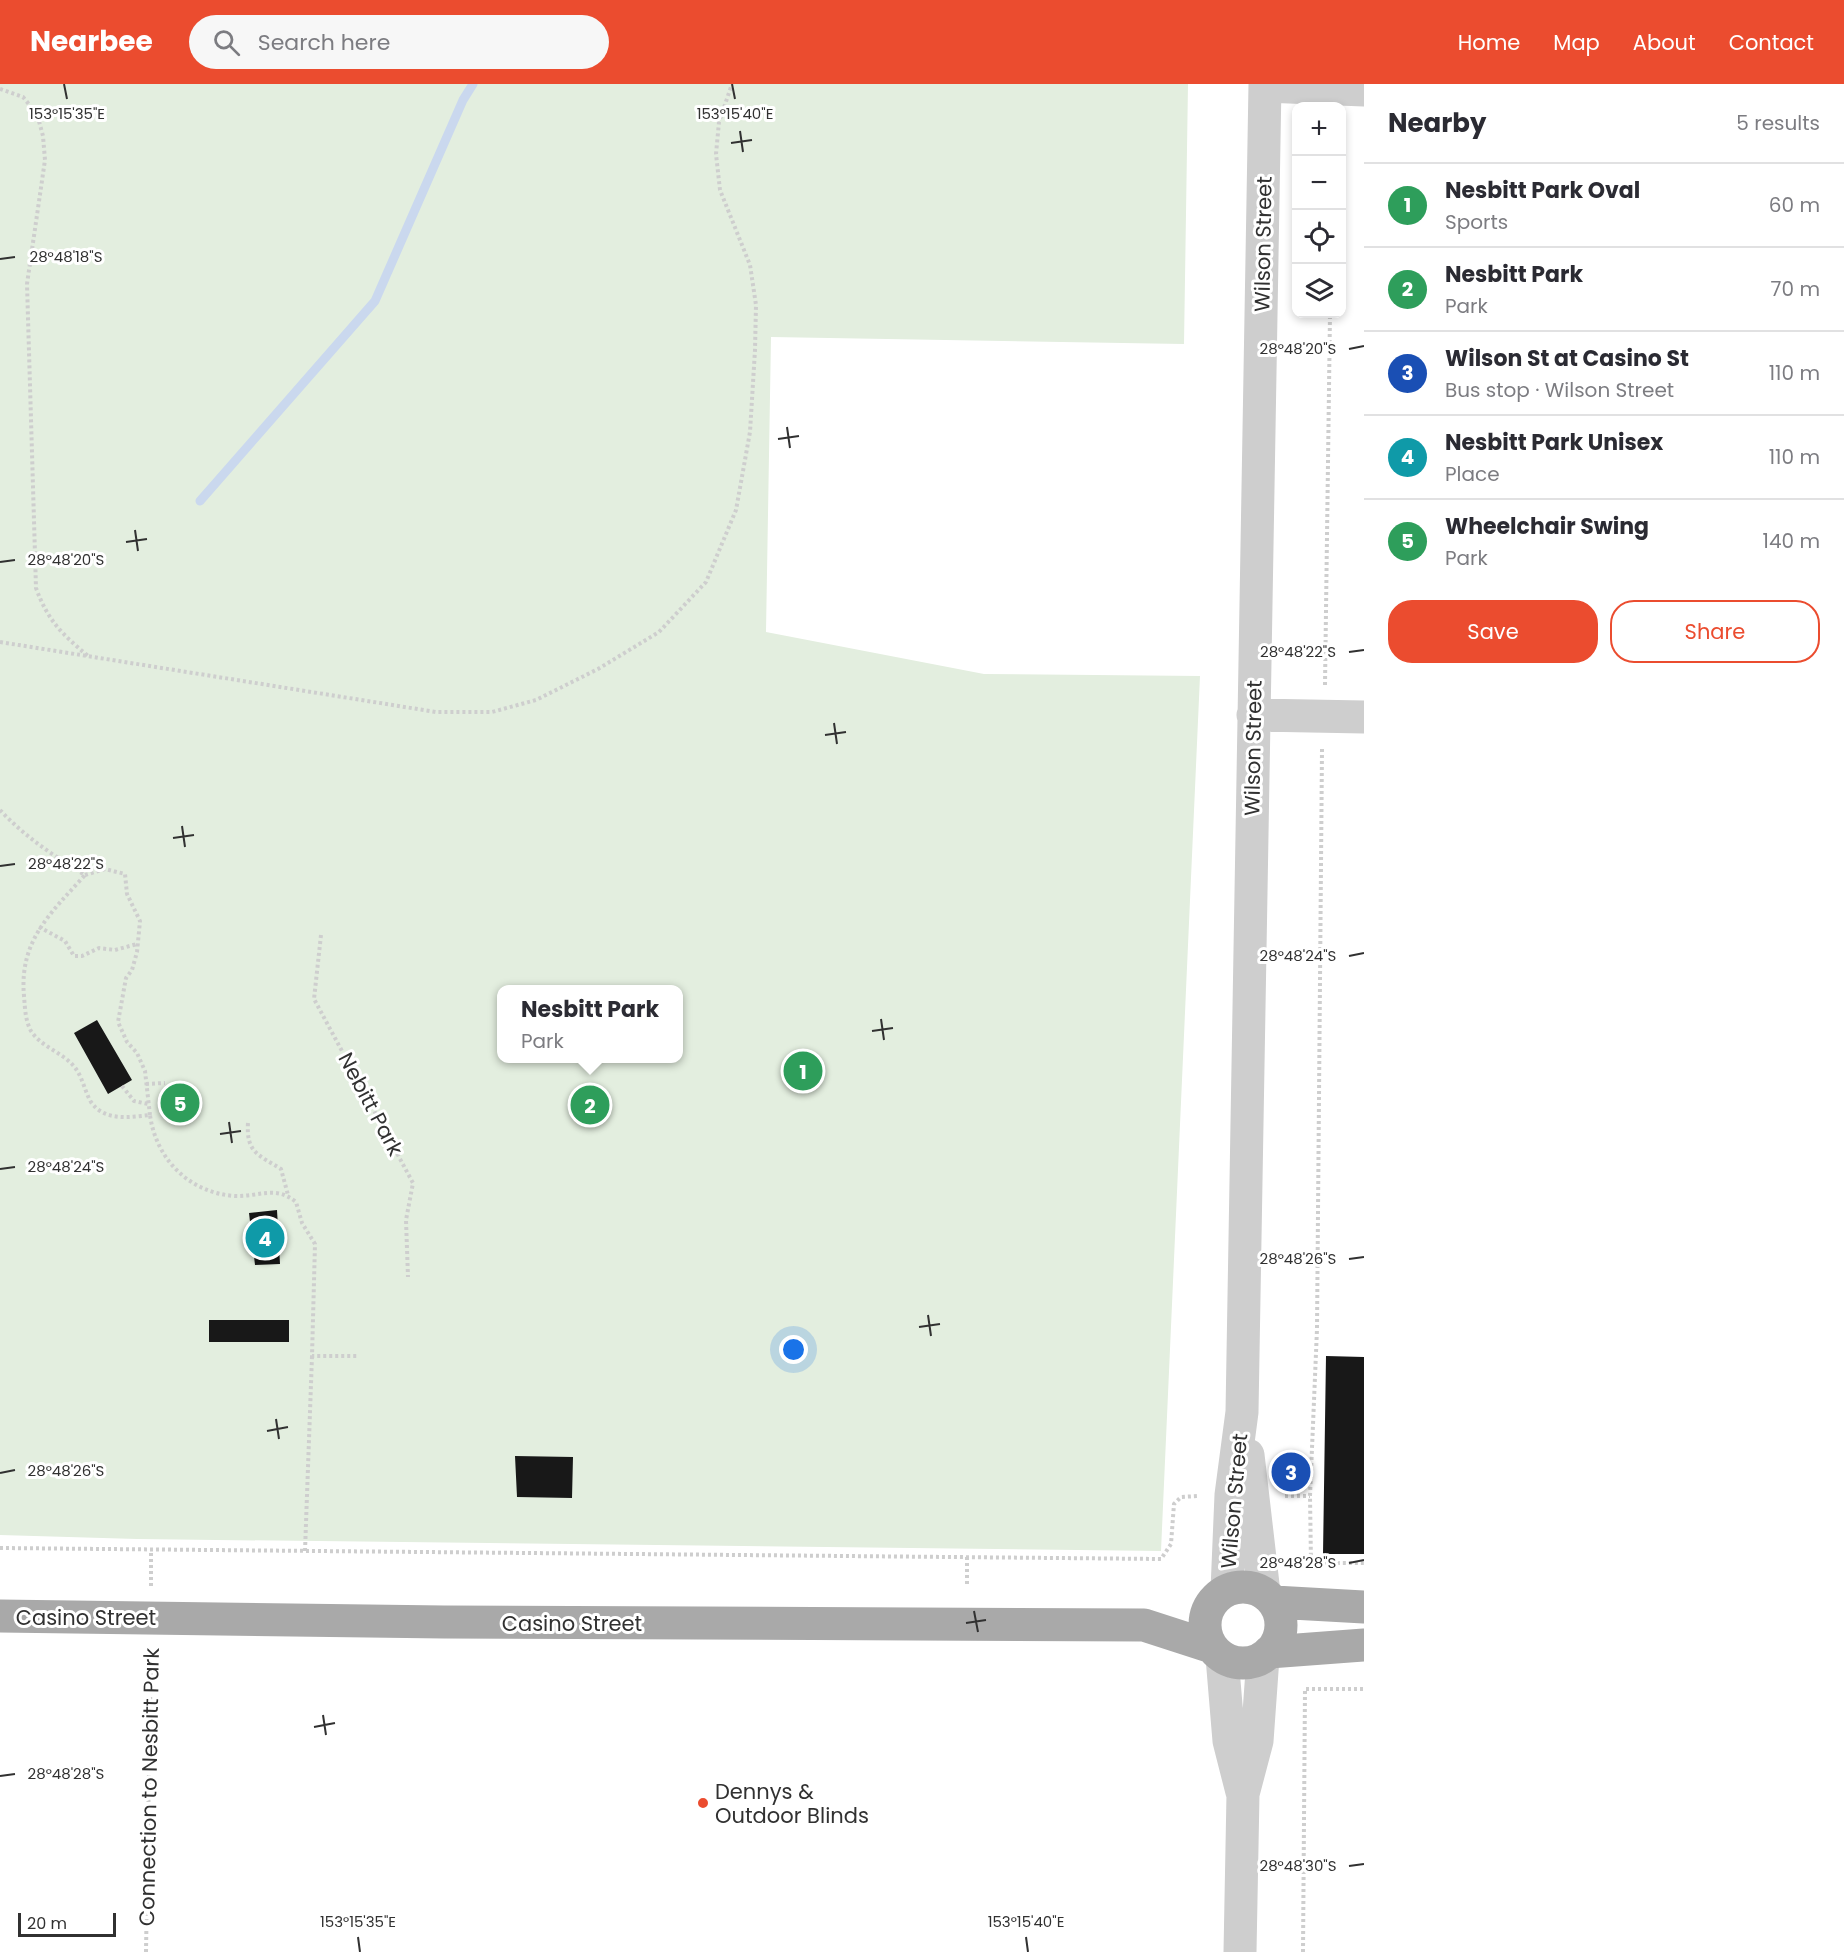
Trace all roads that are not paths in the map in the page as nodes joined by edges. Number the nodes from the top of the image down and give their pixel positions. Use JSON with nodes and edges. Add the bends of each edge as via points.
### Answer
{"nodes":[{"id":1,"x":1265,"y":85,"type":"edge"},
{"id":2,"x":1364,"y":90,"type":"edge"},
{"id":3,"x":1253,"y":715,"type":"junction"},
{"id":4,"x":1364,"y":717,"type":"edge"},
{"id":5,"x":1242,"y":1496,"type":"junction"},
{"id":6,"x":1221,"y":1594,"type":"junction"},
{"id":7,"x":1269,"y":1598,"type":"junction"},
{"id":8,"x":1364,"y":1607,"type":"edge"},
{"id":9,"x":0,"y":1616,"type":"edge"},
{"id":10,"x":1144,"y":1625,"type":"junction"},
{"id":11,"x":1364,"y":1645,"type":"edge"},
{"id":12,"x":1217,"y":1652,"type":"junction"},
{"id":13,"x":1266,"y":1654,"type":"junction"},
{"id":14,"x":1243,"y":1794,"type":"junction"},
{"id":15,"x":1240,"y":1952,"type":"edge"}],
"edges":[{"from":1,"to":2,"type":"street"},
{"from":1,"to":3,"type":"street","name":"Wilson Street"},
{"from":3,"to":4,"type":"street"},
{"from":3,"to":5,"type":"street","name":"Wilson Street"},
{"from":5,"to":6,"type":"street","name":"Wilson Street"},
{"from":5,"to":7,"type":"street","name":"Wilson Street"},
{"from":6,"to":7,"type":"main road","via":[[1239,1587]]},
{"from":6,"to":10,"type":"main road","name":"Casino Street"},
{"from":6,"to":12,"type":"main road","via":[[1209,1606],[1204,1627]]},
{"from":7,"to":8,"type":"main road"},
{"from":7,"to":13,"type":"main road","via":[[1281,1622],[1276,1643]]},
{"from":9,"to":10,"type":"main road","name":"Casino Street","via":[[456,1623]]},
{"from":10,"to":12,"type":"main road","name":"Casino Street"},
{"from":11,"to":13,"type":"main road"},
{"from":12,"to":13,"type":"main road","via":[[1243,1663]]},
{"from":12,"to":14,"type":"street","via":[[1229,1741]]},
{"from":13,"to":14,"type":"street","via":[[1257,1741]]},
{"from":14,"to":15,"type":"street"}]}
